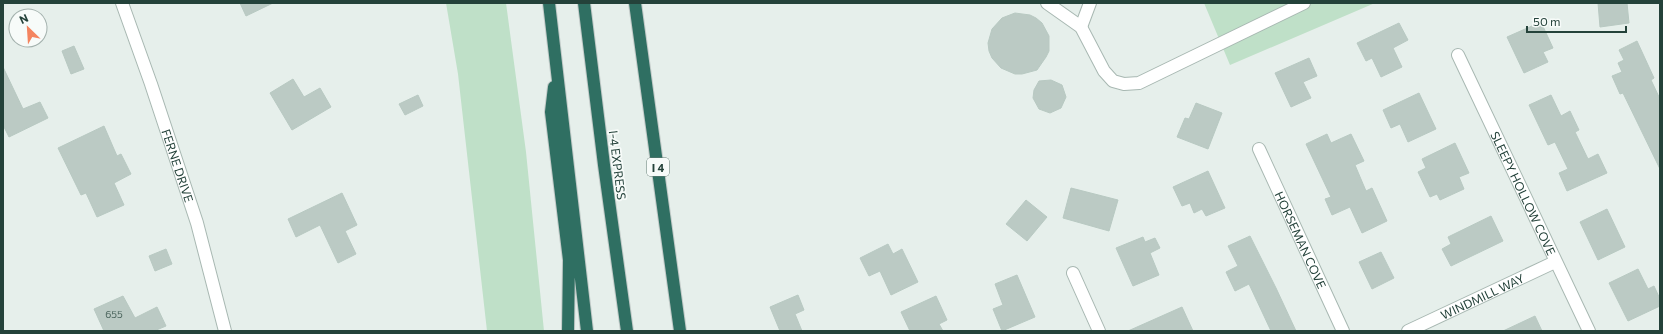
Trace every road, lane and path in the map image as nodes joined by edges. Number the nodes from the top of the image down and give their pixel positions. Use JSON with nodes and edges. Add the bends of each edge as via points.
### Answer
{"nodes":[{"id":1,"x":122,"y":3,"type":"edge"},
{"id":2,"x":549,"y":3,"type":"edge"},
{"id":3,"x":584,"y":3,"type":"edge"},
{"id":4,"x":635,"y":3,"type":"edge"},
{"id":5,"x":1047,"y":3,"type":"edge"},
{"id":6,"x":1090,"y":3,"type":"edge"},
{"id":7,"x":1304,"y":3,"type":"edge"},
{"id":8,"x":1081,"y":27,"type":"junction"},
{"id":9,"x":1458,"y":56,"type":"dead end"},
{"id":10,"x":557,"y":68,"type":"junction"},
{"id":11,"x":1259,"y":150,"type":"dead end"},
{"id":12,"x":1556,"y":262,"type":"junction"},
{"id":13,"x":1073,"y":273,"type":"dead end"},
{"id":14,"x":225,"y":331,"type":"edge"},
{"id":15,"x":568,"y":331,"type":"edge"},
{"id":16,"x":587,"y":331,"type":"edge"},
{"id":17,"x":627,"y":331,"type":"edge"},
{"id":18,"x":680,"y":331,"type":"edge"},
{"id":19,"x":1099,"y":331,"type":"edge"},
{"id":20,"x":1343,"y":331,"type":"edge"},
{"id":21,"x":1408,"y":331,"type":"edge"},
{"id":22,"x":1589,"y":331,"type":"edge"}],
"edges":[{"from":1,"to":14,"type":"street","name":"FERNE DRIVE","via":[[197,223]]},
{"from":2,"to":10,"type":"highway"},
{"from":3,"to":17,"type":"highway","name":"I-4 EXPRESS"},
{"from":4,"to":18,"type":"highway","number":"I 4"},
{"from":5,"to":8,"type":"street"},
{"from":6,"to":8,"type":"street"},
{"from":7,"to":8,"type":"street","via":[[1138,82],[1124,84],[1114,81],[1104,71]]},
{"from":9,"to":12,"type":"street","name":"SLEEPY HOLLOW COVE"},
{"from":10,"to":15,"type":"highway","via":[[551,112],[569,260]]},
{"from":10,"to":16,"type":"highway"},
{"from":11,"to":20,"type":"street","name":"HORSEMAN COVE"},
{"from":12,"to":21,"type":"street","name":"WINDMILL WAY"},
{"from":12,"to":22,"type":"street","name":"SLEEPY HOLLOW COVE"},
{"from":13,"to":19,"type":"street"}]}
